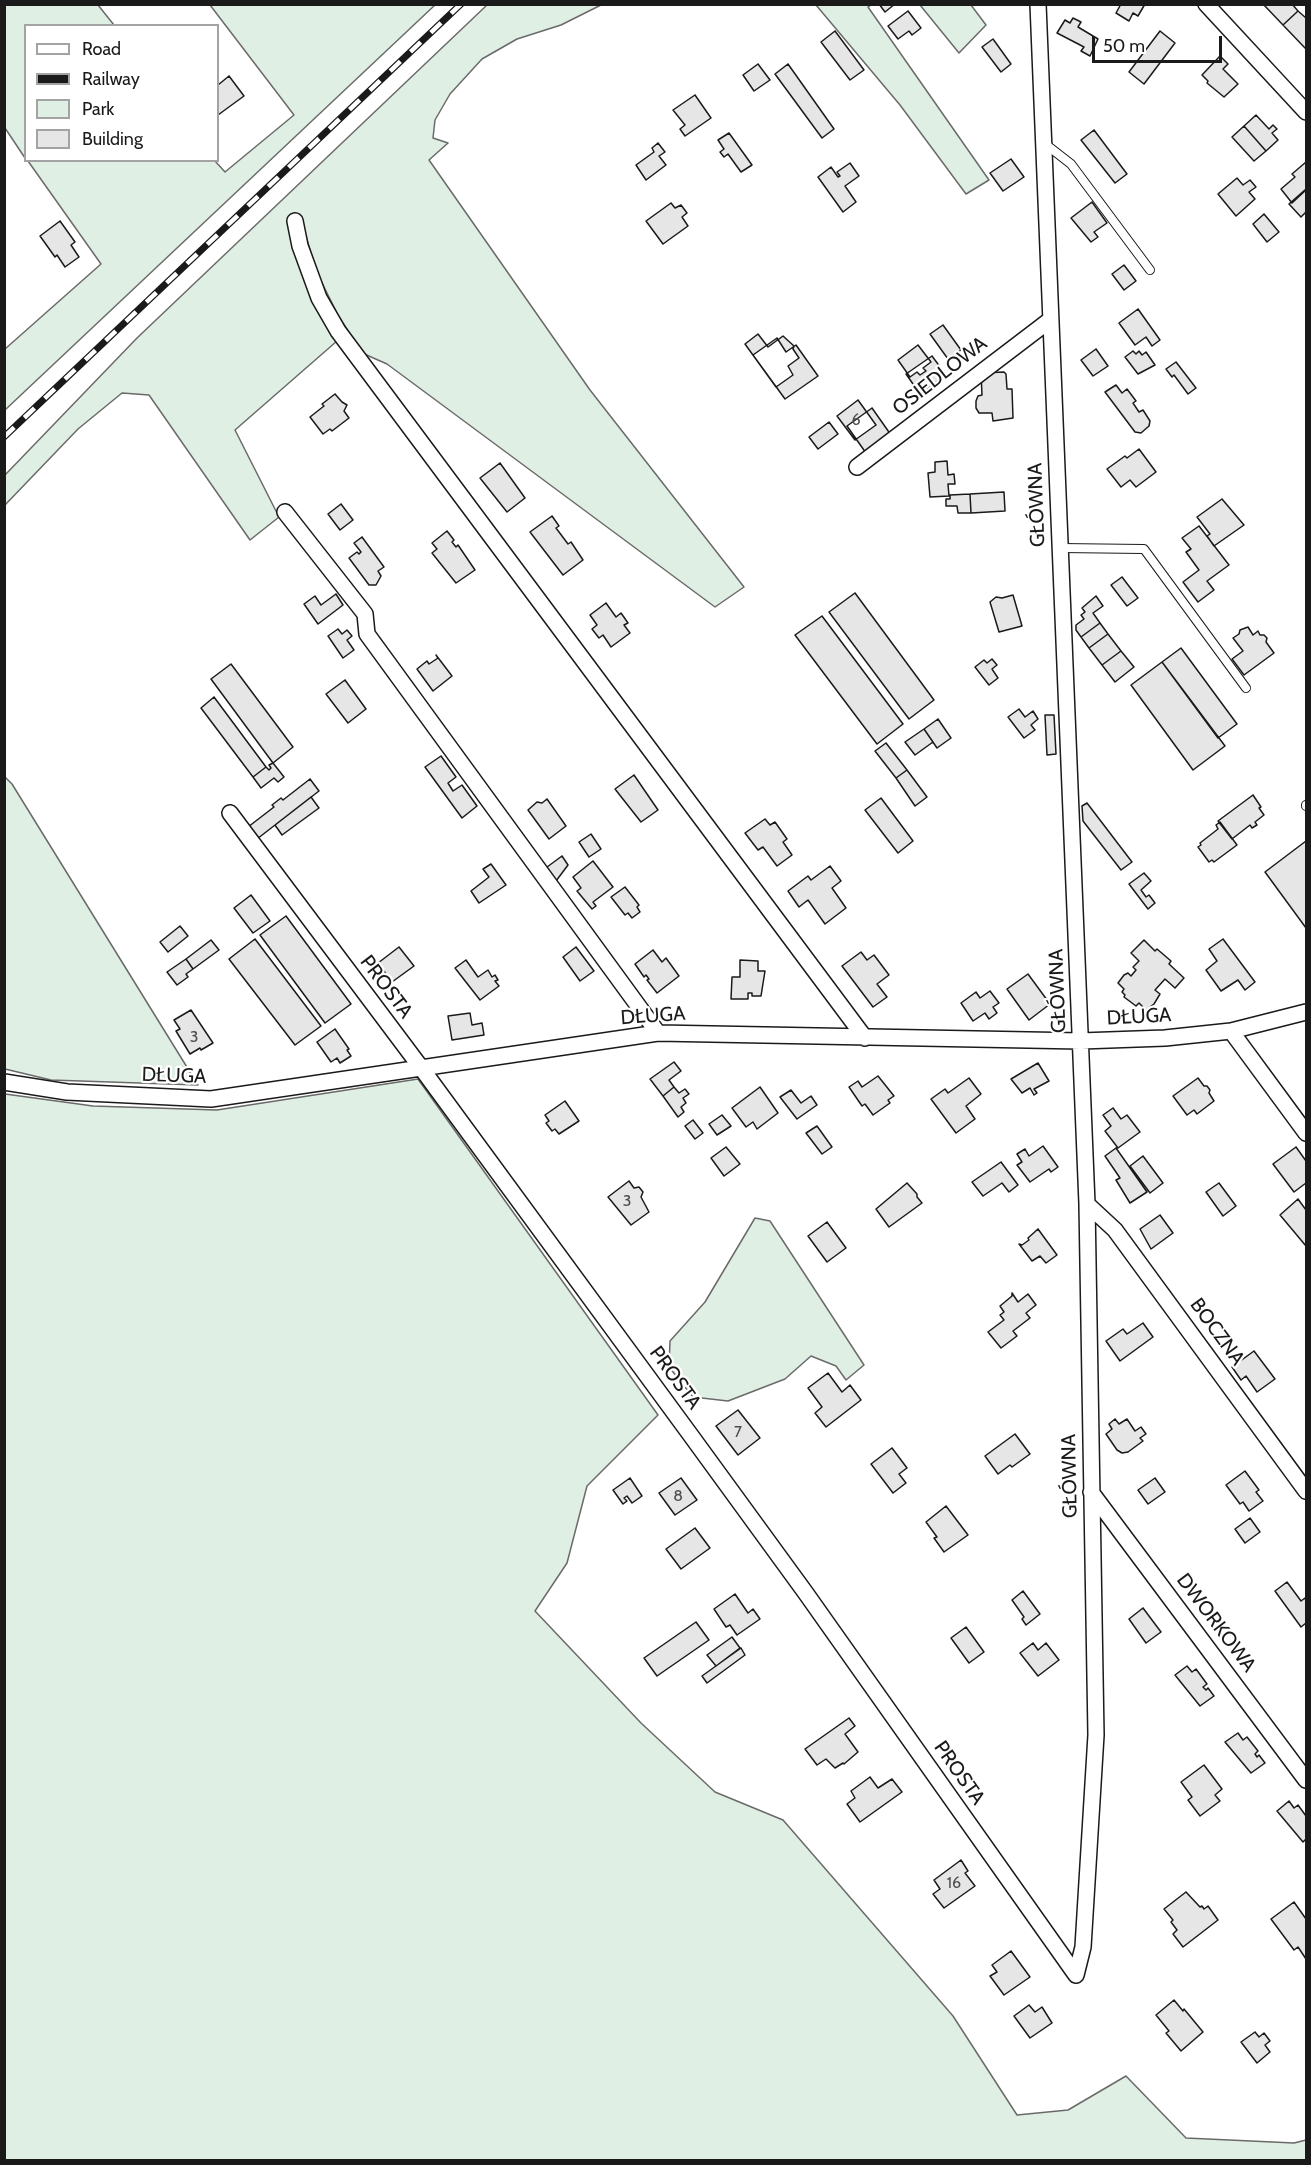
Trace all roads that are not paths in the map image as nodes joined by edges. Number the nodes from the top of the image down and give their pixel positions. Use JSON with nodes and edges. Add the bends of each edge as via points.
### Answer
{"nodes":[{"id":1,"x":1038,"y":4,"type":"edge"},
{"id":2,"x":1206,"y":4,"type":"edge"},
{"id":3,"x":1306,"y":112,"type":"edge"},
{"id":4,"x":1043,"y":142,"type":"junction"},
{"id":5,"x":295,"y":221,"type":"dead end"},
{"id":6,"x":1150,"y":270,"type":"dead end"},
{"id":7,"x":1050,"y":321,"type":"junction"},
{"id":8,"x":857,"y":467,"type":"dead end"},
{"id":9,"x":285,"y":513,"type":"dead end"},
{"id":10,"x":1060,"y":548,"type":"junction"},
{"id":11,"x":1246,"y":688,"type":"dead end"},
{"id":12,"x":230,"y":813,"type":"dead end"},
{"id":13,"x":1306,"y":1012,"type":"edge"},
{"id":14,"x":1231,"y":1031,"type":"junction"},
{"id":15,"x":658,"y":1033,"type":"junction"},
{"id":16,"x":865,"y":1038,"type":"junction"},
{"id":17,"x":1081,"y":1041,"type":"junction"},
{"id":18,"x":422,"y":1069,"type":"junction"},
{"id":19,"x":4,"y":1082,"type":"edge"},
{"id":20,"x":1306,"y":1133,"type":"edge"},
{"id":21,"x":1087,"y":1204,"type":"junction"},
{"id":22,"x":1306,"y":1491,"type":"edge"},
{"id":23,"x":1091,"y":1492,"type":"junction"},
{"id":24,"x":1306,"y":1779,"type":"edge"},
{"id":25,"x":1076,"y":1975,"type":"joint"}],
"edges":[{"from":1,"to":4,"type":"street","name":"GŁÓWNA"},
{"from":2,"to":3,"type":"street"},
{"from":4,"to":6,"type":"lane","via":[[1071,164]]},
{"from":4,"to":7,"type":"street","name":"GŁÓWNA"},
{"from":5,"to":16,"type":"street","via":[[319,298],[338,330]]},
{"from":7,"to":8,"type":"street","name":"OSIEDLOWA"},
{"from":7,"to":10,"type":"street","name":"GŁÓWNA"},
{"from":9,"to":15,"type":"street","via":[[365,614],[367,634]]},
{"from":10,"to":11,"type":"lane","via":[[1144,549]]},
{"from":10,"to":17,"type":"street","name":"GŁÓWNA"},
{"from":12,"to":18,"type":"street","name":"PROSTA"},
{"from":13,"to":14,"type":"street","name":"DŁUGA"},
{"from":14,"to":17,"type":"street","name":"DŁUGA"},
{"from":14,"to":20,"type":"street"},
{"from":15,"to":16,"type":"street","name":"DŁUGA"},
{"from":15,"to":18,"type":"street","name":"DŁUGA"},
{"from":16,"to":17,"type":"street","name":"DŁUGA"},
{"from":17,"to":21,"type":"street","name":"GŁÓWNA"},
{"from":18,"to":19,"type":"street","name":"DŁUGA","via":[[212,1099],[67,1092]]},
{"from":18,"to":25,"type":"street","name":"PROSTA","via":[[812,1602]]},
{"from":21,"to":22,"type":"street","name":"BOCZNA","via":[[1115,1230]]},
{"from":21,"to":23,"type":"street","name":"GŁÓWNA"},
{"from":23,"to":24,"type":"street","name":"DWORKOWA"},
{"from":23,"to":25,"type":"street","name":"GŁÓWNA","via":[[1096,1735],[1083,1947]]}]}
